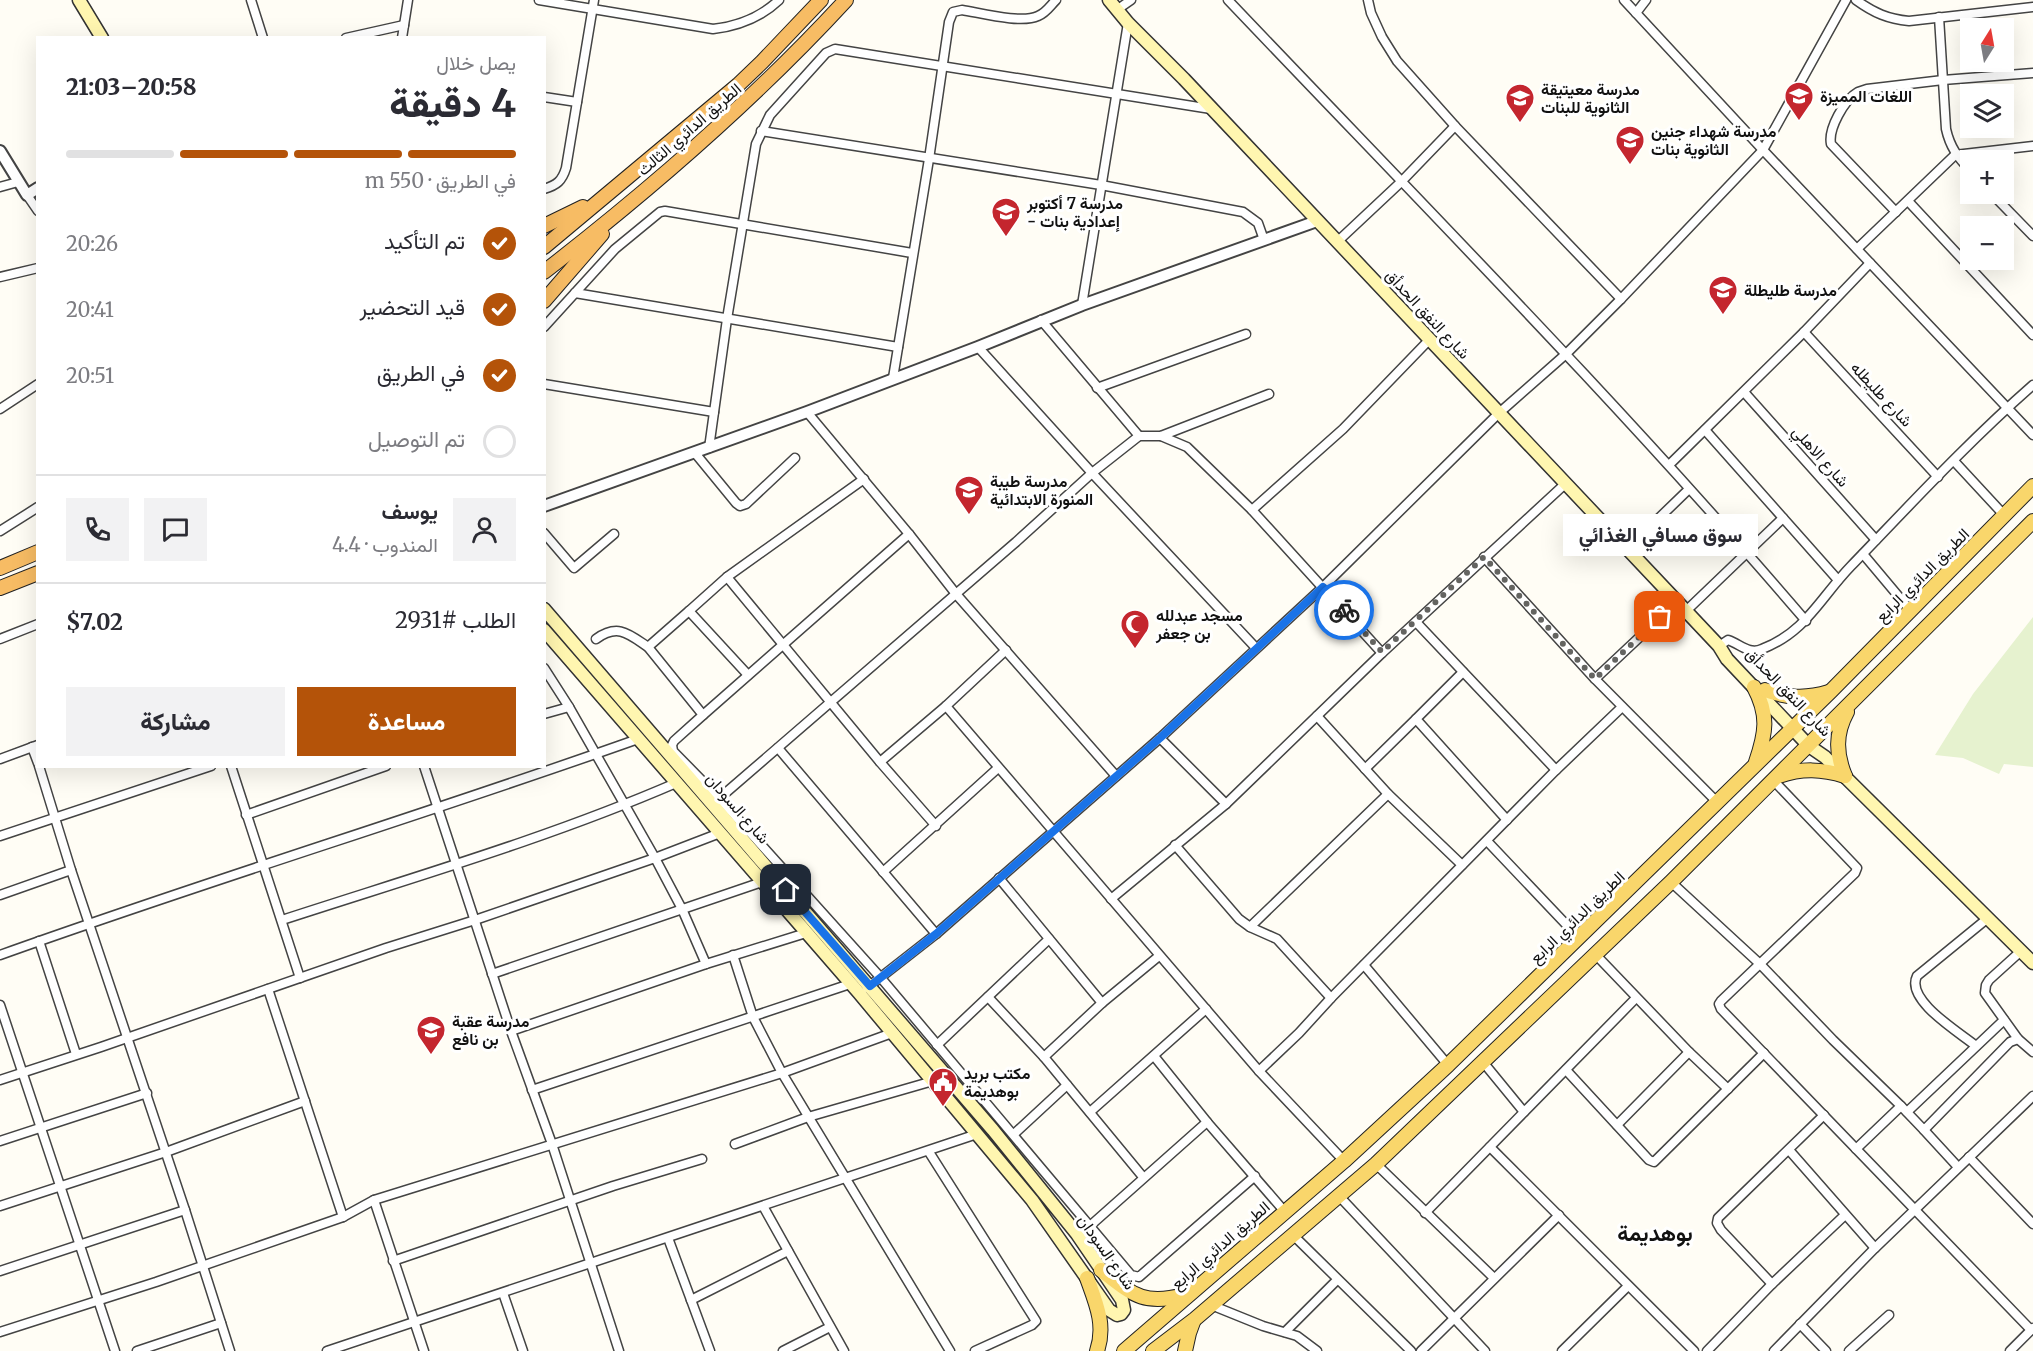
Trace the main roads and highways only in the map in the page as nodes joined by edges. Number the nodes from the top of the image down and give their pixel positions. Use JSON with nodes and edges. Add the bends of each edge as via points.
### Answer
{"nodes":[{"id":1,"x":79,"y":0,"type":"edge"},
{"id":2,"x":821,"y":0,"type":"edge"},
{"id":3,"x":846,"y":0,"type":"edge"},
{"id":4,"x":1113,"y":4,"type":"edge"},
{"id":5,"x":101,"y":36,"type":"edge"},
{"id":6,"x":601,"y":198,"type":"junction"},
{"id":7,"x":614,"y":218,"type":"junction"},
{"id":8,"x":546,"y":225,"type":"edge"},
{"id":9,"x":546,"y":245,"type":"edge"},
{"id":10,"x":546,"y":270,"type":"edge"},
{"id":11,"x":546,"y":299,"type":"edge"},
{"id":12,"x":2033,"y":486,"type":"edge"},
{"id":13,"x":2033,"y":521,"type":"edge"},
{"id":14,"x":36,"y":553,"type":"edge"},
{"id":15,"x":0,"y":568,"type":"edge"},
{"id":16,"x":36,"y":574,"type":"edge"},
{"id":17,"x":0,"y":588,"type":"edge"},
{"id":18,"x":546,"y":611,"type":"edge"},
{"id":19,"x":546,"y":632,"type":"edge"},
{"id":20,"x":583,"y":654,"type":"junction"},
{"id":21,"x":573,"y":663,"type":"junction"},
{"id":22,"x":1760,"y":688,"type":"junction"},
{"id":23,"x":1831,"y":691,"type":"junction"},
{"id":24,"x":1851,"y":704,"type":"junction"},
{"id":25,"x":1795,"y":725,"type":"junction"},
{"id":26,"x":1812,"y":743,"type":"junction"},
{"id":27,"x":1755,"y":765,"type":"junction"},
{"id":28,"x":1845,"y":776,"type":"junction"},
{"id":29,"x":1775,"y":778,"type":"junction"},
{"id":30,"x":2033,"y":963,"type":"edge"},
{"id":31,"x":864,"y":990,"type":"junction"},
{"id":32,"x":1514,"y":1002,"type":"junction"},
{"id":33,"x":1530,"y":1018,"type":"junction"},
{"id":34,"x":1101,"y":1270,"type":"junction"},
{"id":35,"x":1088,"y":1278,"type":"junction"},
{"id":36,"x":1189,"y":1294,"type":"junction"},
{"id":37,"x":1195,"y":1319,"type":"junction"},
{"id":38,"x":1134,"y":1348,"type":"edge"},
{"id":39,"x":1097,"y":1351,"type":"edge"},
{"id":40,"x":1153,"y":1351,"type":"edge"},
{"id":41,"x":1185,"y":1351,"type":"edge"}],
"edges":[{"from":1,"to":5,"type":"main road"},
{"from":2,"to":6,"type":"highway","name":"الطريق الدائري الثالث","via":[[738,85]]},
{"from":3,"to":7,"type":"highway","name":"الطريق الدائري الثالث","via":[[758,90]]},
{"from":4,"to":22,"type":"main road","name":"شارع النفق الحدأق"},
{"from":6,"to":8,"type":"highway"},
{"from":6,"to":9,"type":"highway","name":"الطريق الدائري الثالث"},
{"from":7,"to":10,"type":"highway","name":"الطريق الدائري الثالث"},
{"from":7,"to":11,"type":"highway"},
{"from":12,"to":23,"type":"main road","name":"الطريق الدائري الرابع"},
{"from":13,"to":24,"type":"main road"},
{"from":14,"to":15,"type":"highway"},
{"from":16,"to":17,"type":"highway"},
{"from":18,"to":20,"type":"main road","name":"شارع السودان"},
{"from":19,"to":21,"type":"main road","name":"شارع السودان"},
{"from":20,"to":21,"type":"main road"},
{"from":20,"to":31,"type":"main road","name":"شارع السودان","via":[[716,801]]},
{"from":21,"to":31,"type":"main road","name":"شارع السودان","via":[[850,984]]},
{"from":22,"to":23,"type":"main road","via":[[1802,698]]},
{"from":22,"to":25,"type":"main road","name":"شارع النفق الحدأق"},
{"from":22,"to":27,"type":"main road","via":[[1765,728]]},
{"from":23,"to":25,"type":"main road","name":"الطريق الدائري الرابع"},
{"from":24,"to":26,"type":"main road"},
{"from":24,"to":28,"type":"main road","via":[[1839,733],[1838,748]]},
{"from":25,"to":26,"type":"main road","name":"شارع النفق الحدأق"},
{"from":25,"to":27,"type":"main road","name":"الطريق الدائري الرابع"},
{"from":26,"to":28,"type":"main road","name":"شارع النفق الحدأق"},
{"from":26,"to":29,"type":"main road"},
{"from":27,"to":32,"type":"main road","name":"الطريق الدائري الرابع"},
{"from":28,"to":29,"type":"main road","via":[[1815,770],[1789,772]]},
{"from":28,"to":30,"type":"main road","name":"شارع النفق الحدأق"},
{"from":29,"to":33,"type":"main road"},
{"from":31,"to":34,"type":"main road","name":"شارع السودان","via":[[1029,1174]]},
{"from":31,"to":35,"type":"main road","name":"شارع السودان","via":[[892,1032],[1032,1200]]},
{"from":32,"to":33,"type":"main road"},
{"from":32,"to":36,"type":"main road","name":"الطريق الدائري الرابع","via":[[1344,1161]]},
{"from":33,"to":37,"type":"main road","via":[[1376,1164]]},
{"from":34,"to":35,"type":"main road","name":"شارع السودان","via":[[1122,1300],[1121,1314],[1108,1310]]},
{"from":34,"to":36,"type":"main road","via":[[1142,1298],[1168,1299]]},
{"from":35,"to":39,"type":"main road","via":[[1102,1328]]},
{"from":36,"to":38,"type":"main road","name":"الطريق الدائري الرابع"},
{"from":37,"to":40,"type":"main road"},
{"from":37,"to":41,"type":"main road"}]}
